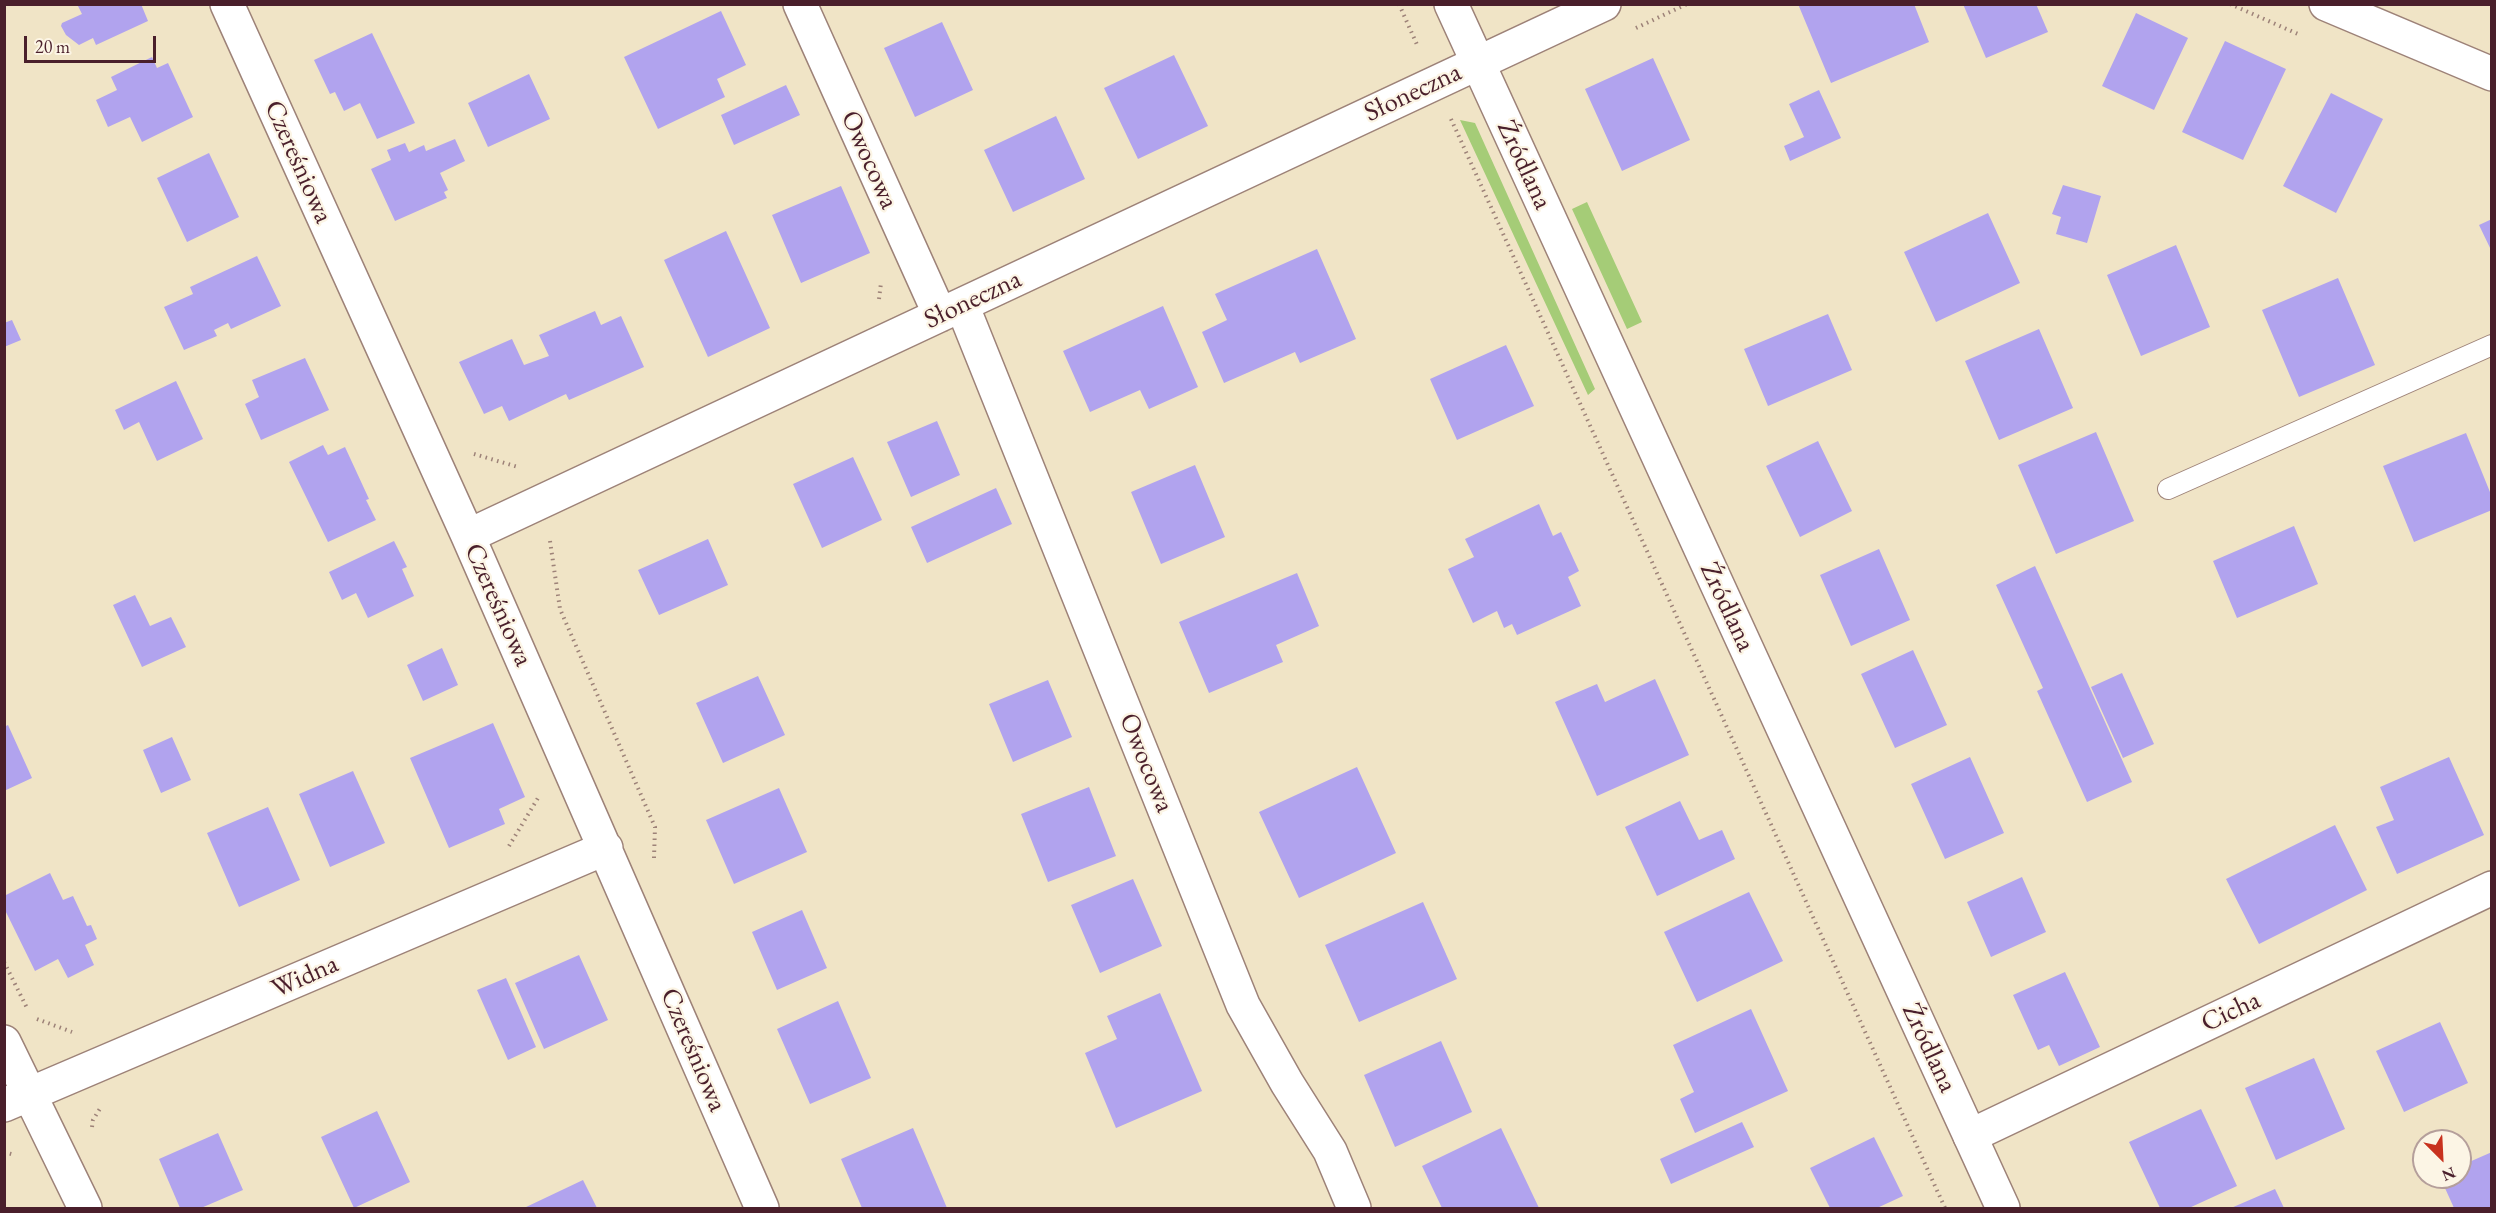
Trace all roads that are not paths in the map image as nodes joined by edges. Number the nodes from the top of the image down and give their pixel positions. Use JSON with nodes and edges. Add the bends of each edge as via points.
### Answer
{"nodes":[{"id":1,"x":227,"y":4,"type":"edge"},
{"id":2,"x":800,"y":4,"type":"edge"},
{"id":3,"x":1451,"y":4,"type":"edge"},
{"id":4,"x":1604,"y":4,"type":"edge"},
{"id":5,"x":2326,"y":4,"type":"edge"},
{"id":6,"x":1478,"y":62,"type":"junction"},
{"id":7,"x":2492,"y":74,"type":"edge"},
{"id":8,"x":951,"y":310,"type":"junction"},
{"id":9,"x":2492,"y":345,"type":"edge"},
{"id":10,"x":2168,"y":489,"type":"dead end"},
{"id":11,"x":468,"y":536,"type":"junction"},
{"id":12,"x":606,"y":848,"type":"junction"},
{"id":13,"x":2492,"y":888,"type":"edge"},
{"id":14,"x":4,"y":1042,"type":"edge"},
{"id":15,"x":17,"y":1100,"type":"edge"},
{"id":16,"x":1970,"y":1136,"type":"junction"},
{"id":17,"x":85,"y":1209,"type":"edge"},
{"id":18,"x":762,"y":1209,"type":"edge"},
{"id":19,"x":1354,"y":1209,"type":"edge"},
{"id":20,"x":2003,"y":1209,"type":"edge"}],
"edges":[{"from":1,"to":11,"type":"street","name":"Czereśniowa"},
{"from":2,"to":8,"type":"street","name":"Owocowa"},
{"from":3,"to":6,"type":"street","name":"Źródlana"},
{"from":4,"to":6,"type":"street","name":"Słoneczna"},
{"from":5,"to":7,"type":"street"},
{"from":6,"to":8,"type":"street","name":"Słoneczna"},
{"from":6,"to":16,"type":"street","name":"Źródlana"},
{"from":8,"to":11,"type":"street","name":"Słoneczna"},
{"from":8,"to":19,"type":"street","name":"Owocowa","via":[[1243,1005],[1330,1151]]},
{"from":9,"to":10,"type":"lane"},
{"from":11,"to":12,"type":"street","name":"Czereśniowa"},
{"from":12,"to":15,"type":"street","name":"Widna"},
{"from":12,"to":18,"type":"street","name":"Czereśniowa"},
{"from":13,"to":16,"type":"street","name":"Cicha"},
{"from":14,"to":15,"type":"street"},
{"from":15,"to":17,"type":"street"},
{"from":16,"to":20,"type":"street","name":"Źródlana"}]}
